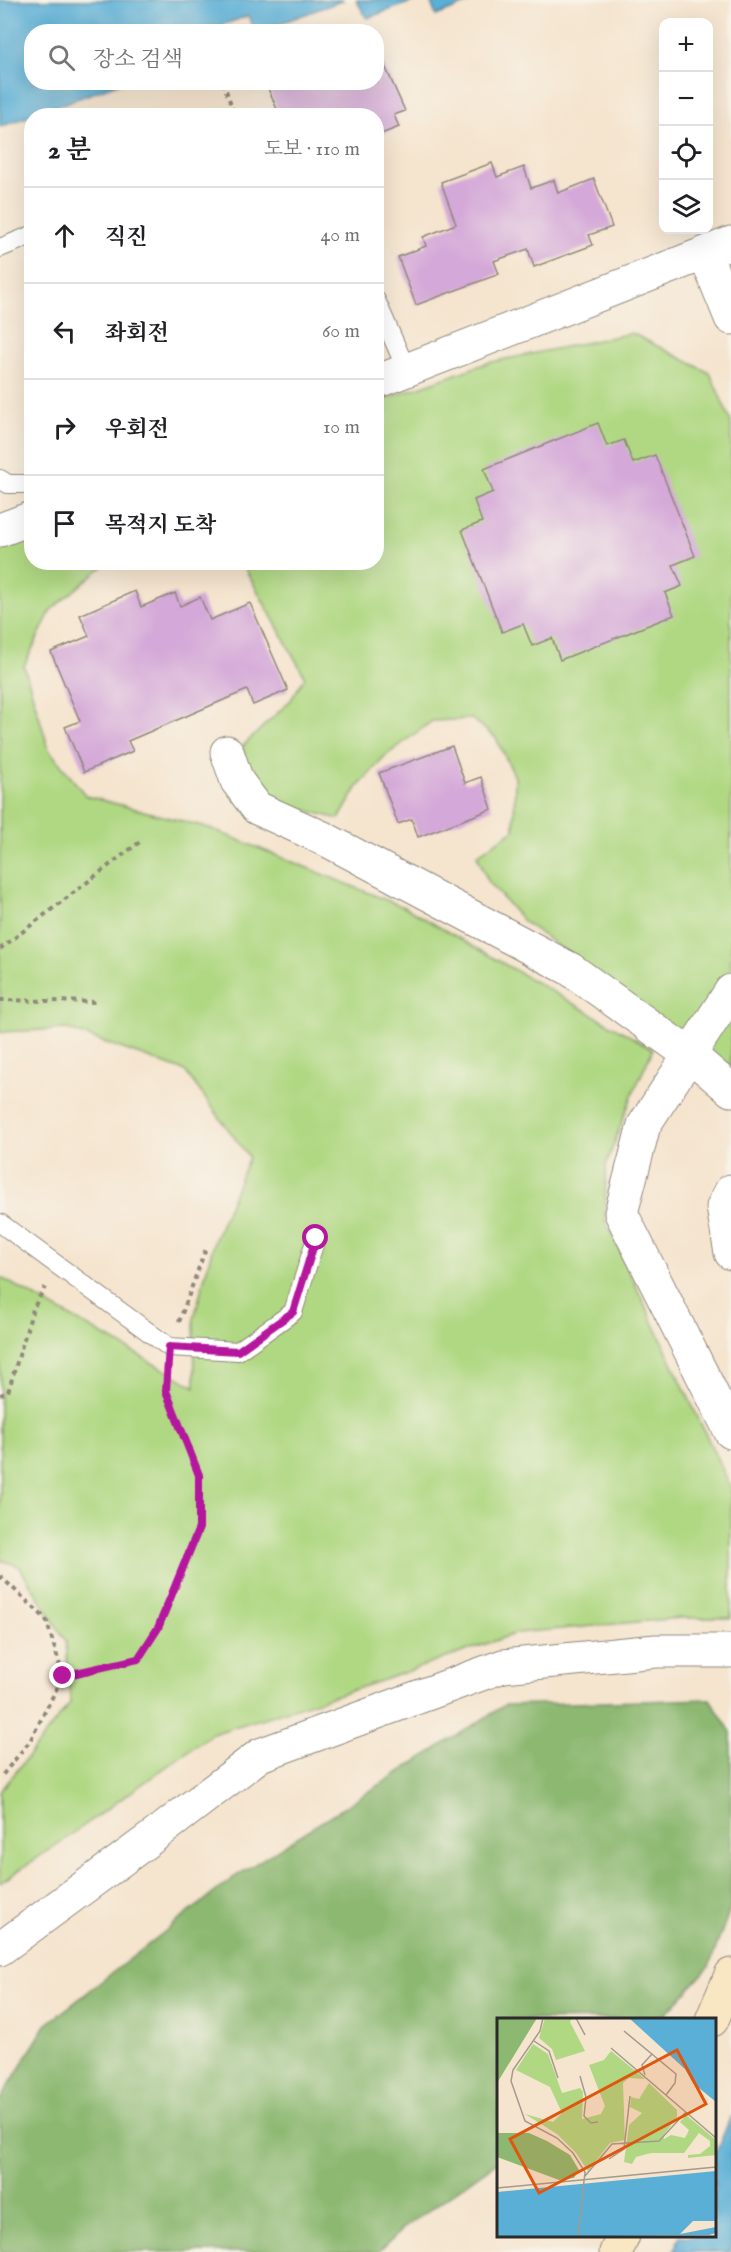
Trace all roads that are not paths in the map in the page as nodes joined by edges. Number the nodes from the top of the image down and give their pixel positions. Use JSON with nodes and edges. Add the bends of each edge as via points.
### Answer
{"nodes":[{"id":1,"x":24,"y":238,"type":"edge"},
{"id":2,"x":0,"y":248,"type":"edge"},
{"id":3,"x":718,"y":249,"type":"edge"},
{"id":4,"x":384,"y":318,"type":"edge"},
{"id":5,"x":731,"y":318,"type":"edge"},
{"id":6,"x":407,"y":370,"type":"junction"},
{"id":7,"x":384,"y":379,"type":"edge"},
{"id":8,"x":0,"y":479,"type":"edge"},
{"id":9,"x":24,"y":484,"type":"edge"},
{"id":10,"x":24,"y":521,"type":"edge"},
{"id":11,"x":0,"y":530,"type":"edge"},
{"id":12,"x":227,"y":752,"type":"dead end"},
{"id":13,"x":731,"y":991,"type":"edge"},
{"id":14,"x":690,"y":1055,"type":"junction"},
{"id":15,"x":731,"y":1090,"type":"edge"},
{"id":16,"x":731,"y":1191,"type":"edge"},
{"id":17,"x":0,"y":1223,"type":"edge"},
{"id":18,"x":316,"y":1238,"type":"dead end"},
{"id":19,"x":731,"y":1253,"type":"edge"},
{"id":20,"x":731,"y":1432,"type":"edge"},
{"id":21,"x":731,"y":1651,"type":"edge"},
{"id":22,"x":0,"y":1949,"type":"edge"},
{"id":23,"x":731,"y":1975,"type":"edge"},
{"id":24,"x":712,"y":2018,"type":"edge"},
{"id":25,"x":622,"y":2237,"type":"edge"},
{"id":26,"x":616,"y":2252,"type":"edge"}],
"edges":[{"from":1,"to":2,"type":"lane"},
{"from":3,"to":5,"type":"street"},
{"from":3,"to":6,"type":"street"},
{"from":4,"to":6,"type":"lane"},
{"from":6,"to":7,"type":"street"},
{"from":8,"to":9,"type":"lane","via":[[8,484]]},
{"from":10,"to":11,"type":"street"},
{"from":12,"to":14,"type":"street","via":[[237,781],[257,808],[323,838],[570,969]]},
{"from":13,"to":14,"type":"street"},
{"from":14,"to":15,"type":"street"},
{"from":14,"to":20,"type":"street","via":[[644,1125],[621,1213]]},
{"from":16,"to":19,"type":"street","via":[[723,1207]]},
{"from":17,"to":18,"type":"lane","via":[[169,1347],[238,1351],[293,1312]]},
{"from":21,"to":22,"type":"street","via":[[656,1651],[503,1666],[260,1755]]},
{"from":23,"to":24,"type":"street"},
{"from":25,"to":26,"type":"street"}]}
